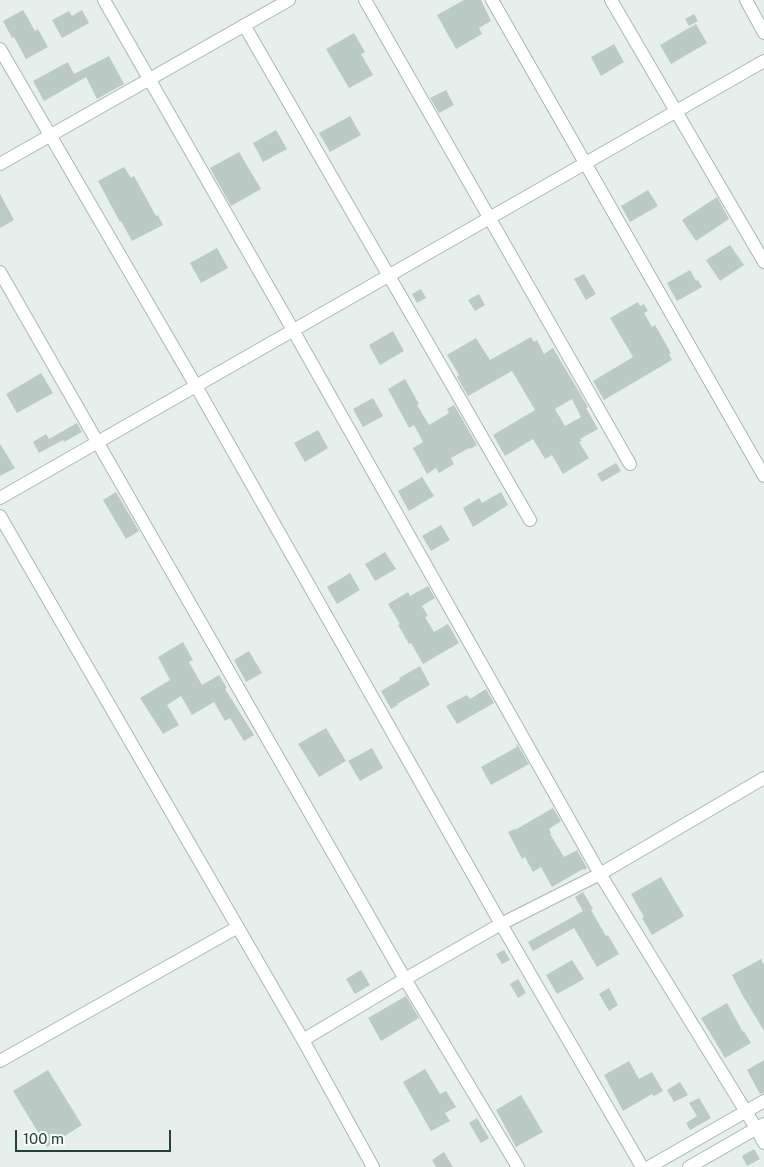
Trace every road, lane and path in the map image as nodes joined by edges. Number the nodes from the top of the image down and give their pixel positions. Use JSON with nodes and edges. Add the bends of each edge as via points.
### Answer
{"nodes":[{"id":1,"x":104,"y":0,"type":"edge"},
{"id":2,"x":289,"y":0,"type":"edge"},
{"id":3,"x":365,"y":0,"type":"edge"},
{"id":4,"x":492,"y":0,"type":"edge"},
{"id":5,"x":611,"y":0,"type":"edge"},
{"id":6,"x":746,"y":0,"type":"edge"},
{"id":7,"x":244,"y":25,"type":"junction"},
{"id":8,"x":764,"y":32,"type":"edge"},
{"id":9,"x":0,"y":49,"type":"edge"},
{"id":10,"x":764,"y":61,"type":"edge"},
{"id":11,"x":149,"y":80,"type":"junction"},
{"id":12,"x":676,"y":111,"type":"junction"},
{"id":13,"x":51,"y":135,"type":"junction"},
{"id":14,"x":586,"y":163,"type":"junction"},
{"id":15,"x":0,"y":164,"type":"edge"},
{"id":16,"x":490,"y":218,"type":"junction"},
{"id":17,"x":764,"y":262,"type":"edge"},
{"id":18,"x":0,"y":272,"type":"edge"},
{"id":19,"x":389,"y":276,"type":"junction"},
{"id":20,"x":293,"y":330,"type":"junction"},
{"id":21,"x":196,"y":386,"type":"junction"},
{"id":22,"x":97,"y":443,"type":"junction"},
{"id":23,"x":630,"y":464,"type":"dead end"},
{"id":24,"x":764,"y":476,"type":"edge"},
{"id":25,"x":0,"y":498,"type":"edge"},
{"id":26,"x":0,"y":516,"type":"edge"},
{"id":27,"x":530,"y":520,"type":"dead end"},
{"id":28,"x":764,"y":778,"type":"edge"},
{"id":29,"x":600,"y":874,"type":"junction"},
{"id":30,"x":501,"y":924,"type":"junction"},
{"id":31,"x":238,"y":928,"type":"junction"},
{"id":32,"x":405,"y":979,"type":"junction"},
{"id":33,"x":303,"y":1040,"type":"junction"},
{"id":34,"x":0,"y":1061,"type":"edge"},
{"id":35,"x":764,"y":1101,"type":"edge"},
{"id":36,"x":746,"y":1112,"type":"junction"},
{"id":37,"x":760,"y":1126,"type":"edge"},
{"id":38,"x":764,"y":1143,"type":"edge"},
{"id":39,"x":373,"y":1167,"type":"edge"},
{"id":40,"x":518,"y":1167,"type":"edge"},
{"id":41,"x":642,"y":1167,"type":"edge"},
{"id":42,"x":649,"y":1167,"type":"edge"},
{"id":43,"x":689,"y":1167,"type":"edge"}],
"edges":[{"from":1,"to":11,"type":"street"},
{"from":2,"to":7,"type":"street"},
{"from":3,"to":16,"type":"street"},
{"from":4,"to":14,"type":"street"},
{"from":5,"to":12,"type":"street"},
{"from":6,"to":8,"type":"street"},
{"from":7,"to":11,"type":"street"},
{"from":7,"to":19,"type":"street"},
{"from":9,"to":13,"type":"street"},
{"from":10,"to":12,"type":"street"},
{"from":11,"to":13,"type":"street"},
{"from":11,"to":20,"type":"street"},
{"from":12,"to":14,"type":"street"},
{"from":12,"to":17,"type":"street"},
{"from":13,"to":15,"type":"street"},
{"from":13,"to":21,"type":"street"},
{"from":14,"to":16,"type":"street"},
{"from":14,"to":24,"type":"street"},
{"from":16,"to":19,"type":"street"},
{"from":16,"to":23,"type":"street"},
{"from":18,"to":22,"type":"street"},
{"from":19,"to":20,"type":"street"},
{"from":19,"to":27,"type":"street"},
{"from":20,"to":21,"type":"street"},
{"from":20,"to":29,"type":"street"},
{"from":21,"to":22,"type":"street"},
{"from":21,"to":30,"type":"street"},
{"from":22,"to":25,"type":"street"},
{"from":22,"to":32,"type":"street"},
{"from":26,"to":31,"type":"street"},
{"from":28,"to":29,"type":"street"},
{"from":29,"to":30,"type":"street"},
{"from":29,"to":36,"type":"street"},
{"from":30,"to":32,"type":"street"},
{"from":30,"to":41,"type":"street"},
{"from":31,"to":33,"type":"street"},
{"from":31,"to":34,"type":"street"},
{"from":32,"to":33,"type":"street"},
{"from":32,"to":40,"type":"street"},
{"from":33,"to":39,"type":"street"},
{"from":35,"to":36,"type":"street"},
{"from":36,"to":37,"type":"street"},
{"from":36,"to":42,"type":"street"},
{"from":37,"to":38,"type":"street"},
{"from":37,"to":43,"type":"street"}]}
